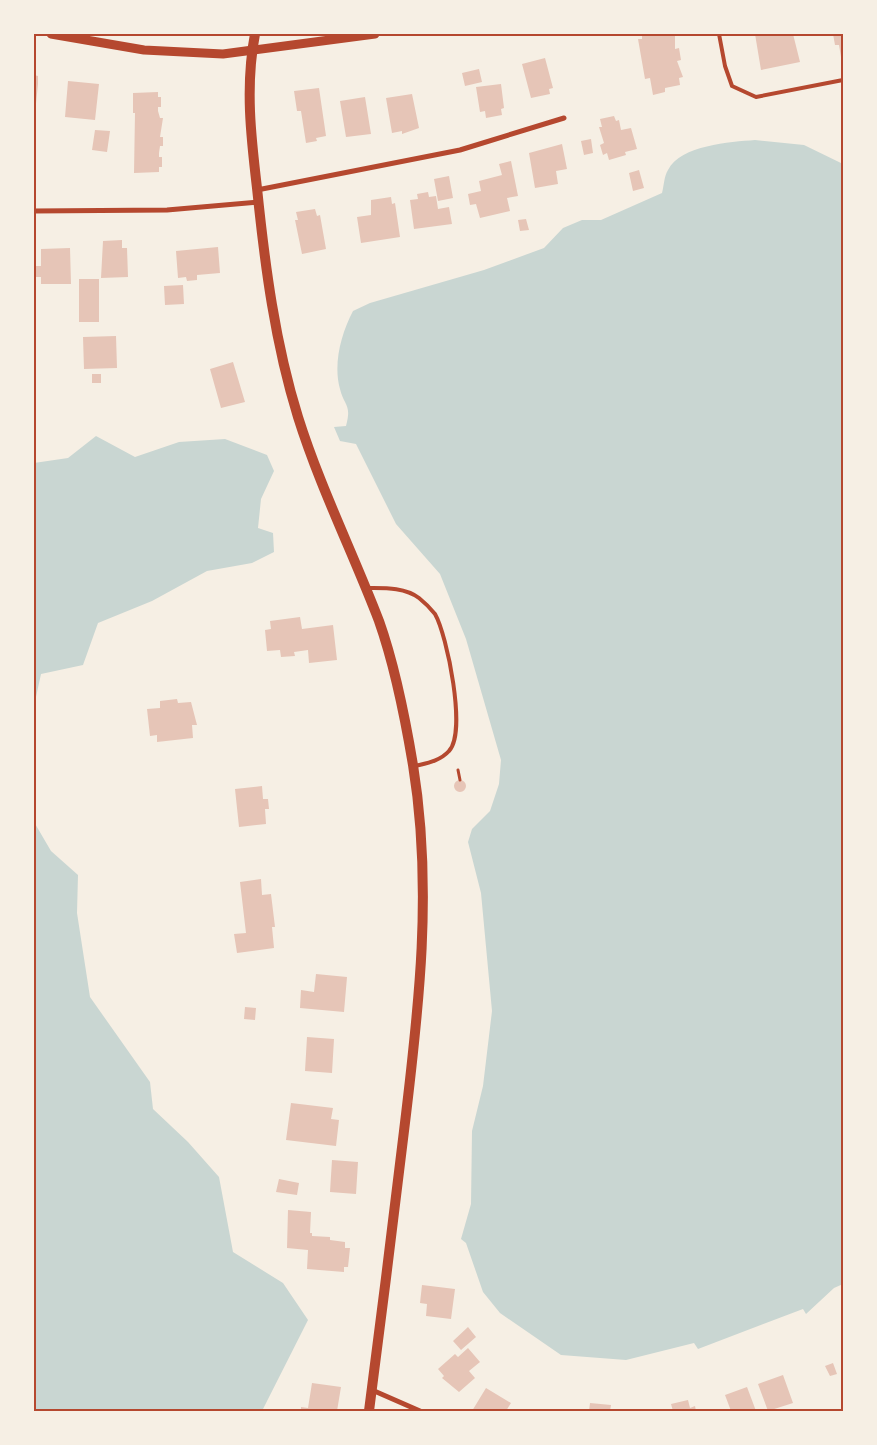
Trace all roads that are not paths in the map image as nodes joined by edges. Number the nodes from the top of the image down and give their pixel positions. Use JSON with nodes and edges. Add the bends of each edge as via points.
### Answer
{"nodes":[{"id":1,"x":51,"y":34,"type":"edge"},
{"id":2,"x":255,"y":34,"type":"edge"},
{"id":3,"x":375,"y":34,"type":"edge"},
{"id":4,"x":719,"y":34,"type":"edge"},
{"id":5,"x":252,"y":51,"type":"junction"},
{"id":6,"x":843,"y":80,"type":"edge"},
{"id":7,"x":564,"y":118,"type":"dead end"},
{"id":8,"x":257,"y":190,"type":"junction"},
{"id":9,"x":258,"y":202,"type":"junction"},
{"id":10,"x":34,"y":211,"type":"edge"},
{"id":11,"x":366,"y":588,"type":"junction"},
{"id":12,"x":413,"y":767,"type":"junction"},
{"id":13,"x":372,"y":1390,"type":"junction"},
{"id":14,"x":369,"y":1411,"type":"edge"},
{"id":15,"x":420,"y":1411,"type":"edge"}],
"edges":[{"from":1,"to":5,"type":"street","via":[[144,50],[206,54]]},
{"from":2,"to":5,"type":"main road"},
{"from":3,"to":5,"type":"street"},
{"from":4,"to":6,"type":"lane","via":[[724,66],[732,86],[756,97]]},
{"from":5,"to":8,"type":"main road","via":[[250,112]]},
{"from":7,"to":8,"type":"street","via":[[460,150]]},
{"from":8,"to":9,"type":"main road"},
{"from":9,"to":10,"type":"street","via":[[167,210]]},
{"from":9,"to":11,"type":"main road","via":[[270,299],[286,374],[313,457]]},
{"from":11,"to":12,"type":"main road","via":[[392,669]]},
{"from":11,"to":12,"type":"lane","via":[[394,588],[418,597],[434,613],[443,633],[452,668],[455,738],[451,750],[438,760]]},
{"from":12,"to":13,"type":"main road","via":[[422,851],[422,959]]},
{"from":13,"to":14,"type":"main road"},
{"from":13,"to":15,"type":"street"}]}
